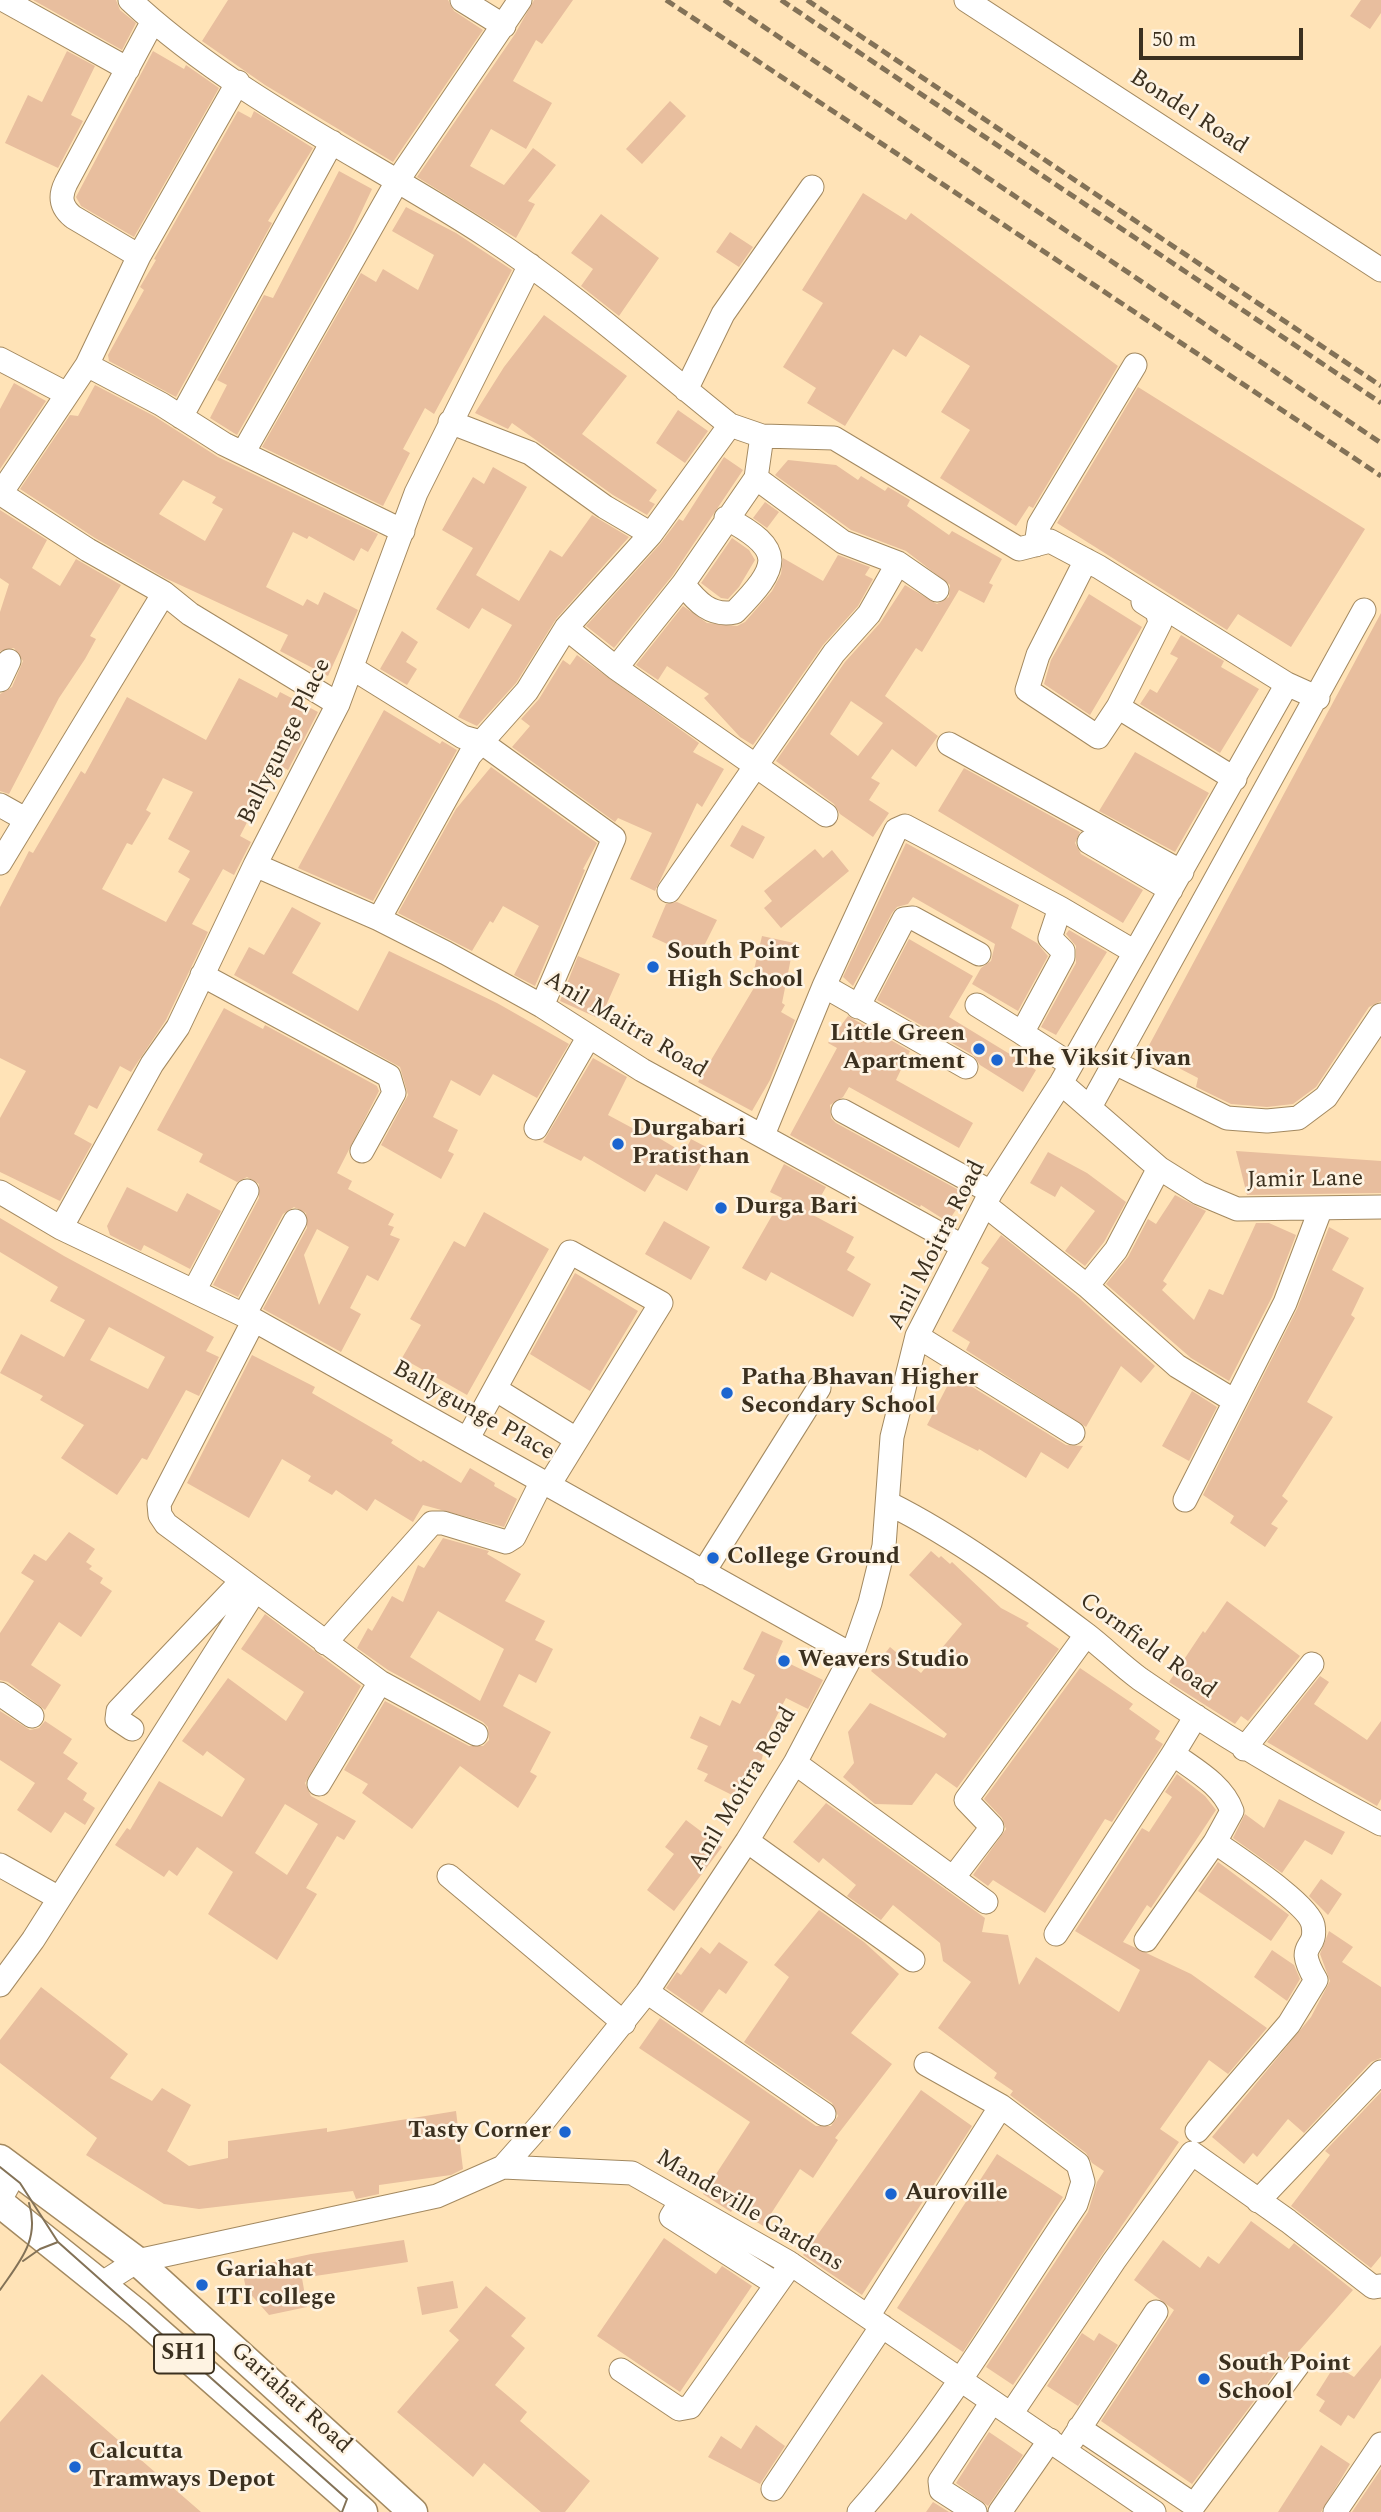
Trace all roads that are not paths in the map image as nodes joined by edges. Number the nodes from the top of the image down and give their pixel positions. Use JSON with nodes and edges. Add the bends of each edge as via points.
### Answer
{"nodes":[{"id":1,"x":4,"y":0,"type":"edge"},
{"id":2,"x":130,"y":0,"type":"edge"},
{"id":3,"x":462,"y":0,"type":"edge"},
{"id":4,"x":520,"y":0,"type":"edge"},
{"id":5,"x":966,"y":0,"type":"edge"},
{"id":6,"x":153,"y":21,"type":"junction"},
{"id":7,"x":504,"y":26,"type":"junction"},
{"id":8,"x":128,"y":69,"type":"junction"},
{"id":9,"x":238,"y":82,"type":"junction"},
{"id":10,"x":332,"y":142,"type":"junction"},
{"id":11,"x":398,"y":180,"type":"junction"},
{"id":12,"x":812,"y":187,"type":"dead end"},
{"id":13,"x":139,"y":256,"type":"junction"},
{"id":14,"x":530,"y":265,"type":"junction"},
{"id":15,"x":1381,"y":270,"type":"edge"},
{"id":16,"x":0,"y":359,"type":"edge"},
{"id":17,"x":87,"y":365,"type":"junction"},
{"id":18,"x":1135,"y":365,"type":"dead end"},
{"id":19,"x":686,"y":390,"type":"junction"},
{"id":20,"x":66,"y":394,"type":"junction"},
{"id":21,"x":181,"y":417,"type":"junction"},
{"id":22,"x":450,"y":422,"type":"junction"},
{"id":23,"x":730,"y":425,"type":"junction"},
{"id":24,"x":762,"y":436,"type":"junction"},
{"id":25,"x":243,"y":453,"type":"junction"},
{"id":26,"x":756,"y":478,"type":"junction"},
{"id":27,"x":1,"y":493,"type":"edge"},
{"id":28,"x":726,"y":518,"type":"junction"},
{"id":29,"x":403,"y":531,"type":"junction"},
{"id":30,"x":651,"y":534,"type":"junction"},
{"id":31,"x":1036,"y":545,"type":"junction"},
{"id":32,"x":898,"y":563,"type":"junction"},
{"id":33,"x":1084,"y":565,"type":"junction"},
{"id":34,"x":683,"y":584,"type":"junction"},
{"id":35,"x":937,"y":590,"type":"dead end"},
{"id":36,"x":164,"y":593,"type":"junction"},
{"id":37,"x":1364,"y":610,"type":"dead end"},
{"id":38,"x":566,"y":628,"type":"junction"},
{"id":39,"x":352,"y":668,"type":"junction"},
{"id":40,"x":616,"y":668,"type":"junction"},
{"id":41,"x":1287,"y":684,"type":"junction"},
{"id":42,"x":1318,"y":698,"type":"junction"},
{"id":43,"x":338,"y":704,"type":"junction"},
{"id":44,"x":1118,"y":707,"type":"junction"},
{"id":45,"x":481,"y":742,"type":"junction"},
{"id":46,"x":949,"y":744,"type":"dead end"},
{"id":47,"x":756,"y":767,"type":"junction"},
{"id":48,"x":1235,"y":779,"type":"junction"},
{"id":49,"x":0,"y":805,"type":"edge"},
{"id":50,"x":826,"y":815,"type":"dead end"},
{"id":51,"x":25,"y":819,"type":"junction"},
{"id":52,"x":1089,"y":842,"type":"dead end"},
{"id":53,"x":0,"y":863,"type":"edge"},
{"id":54,"x":255,"y":865,"type":"junction"},
{"id":55,"x":1177,"y":881,"type":"junction"},
{"id":56,"x":669,"y":891,"type":"dead end"},
{"id":57,"x":1060,"y":908,"type":"junction"},
{"id":58,"x":379,"y":919,"type":"junction"},
{"id":59,"x":1133,"y":951,"type":"junction"},
{"id":60,"x":979,"y":954,"type":"dead end"},
{"id":61,"x":202,"y":975,"type":"junction"},
{"id":62,"x":824,"y":986,"type":"junction"},
{"id":63,"x":977,"y":1005,"type":"dead end"},
{"id":64,"x":542,"y":1006,"type":"junction"},
{"id":65,"x":858,"y":1007,"type":"junction"},
{"id":66,"x":1381,"y":1015,"type":"edge"},
{"id":67,"x":1022,"y":1033,"type":"junction"},
{"id":68,"x":588,"y":1038,"type":"junction"},
{"id":69,"x":1115,"y":1063,"type":"junction"},
{"id":70,"x":965,"y":1067,"type":"dead end"},
{"id":71,"x":1066,"y":1074,"type":"junction"},
{"id":72,"x":1090,"y":1107,"type":"junction"},
{"id":73,"x":843,"y":1111,"type":"dead end"},
{"id":74,"x":536,"y":1129,"type":"dead end"},
{"id":75,"x":763,"y":1135,"type":"junction"},
{"id":76,"x":362,"y":1151,"type":"dead end"},
{"id":77,"x":1159,"y":1168,"type":"junction"},
{"id":78,"x":247,"y":1191,"type":"dead end"},
{"id":79,"x":0,"y":1192,"type":"edge"},
{"id":80,"x":988,"y":1198,"type":"junction"},
{"id":81,"x":1381,"y":1207,"type":"edge"},
{"id":82,"x":1321,"y":1208,"type":"junction"},
{"id":83,"x":295,"y":1221,"type":"dead end"},
{"id":84,"x":61,"y":1228,"type":"junction"},
{"id":85,"x":962,"y":1246,"type":"junction"},
{"id":86,"x":1087,"y":1286,"type":"junction"},
{"id":87,"x":194,"y":1291,"type":"junction"},
{"id":88,"x":249,"y":1318,"type":"junction"},
{"id":89,"x":916,"y":1336,"type":"junction"},
{"id":90,"x":819,"y":1388,"type":"dead end"},
{"id":91,"x":495,"y":1389,"type":"junction"},
{"id":92,"x":1233,"y":1400,"type":"junction"},
{"id":93,"x":1073,"y":1433,"type":"dead end"},
{"id":94,"x":468,"y":1438,"type":"junction"},
{"id":95,"x":576,"y":1439,"type":"junction"},
{"id":96,"x":545,"y":1483,"type":"junction"},
{"id":97,"x":1185,"y":1500,"type":"dead end"},
{"id":98,"x":888,"y":1503,"type":"junction"},
{"id":99,"x":703,"y":1573,"type":"junction"},
{"id":100,"x":248,"y":1587,"type":"junction"},
{"id":101,"x":1086,"y":1635,"type":"junction"},
{"id":102,"x":325,"y":1643,"type":"junction"},
{"id":103,"x":852,"y":1655,"type":"junction"},
{"id":104,"x":1312,"y":1664,"type":"dead end"},
{"id":105,"x":380,"y":1682,"type":"junction"},
{"id":106,"x":0,"y":1694,"type":"edge"},
{"id":107,"x":32,"y":1716,"type":"dead end"},
{"id":108,"x":1196,"y":1716,"type":"junction"},
{"id":109,"x":132,"y":1729,"type":"dead end"},
{"id":110,"x":476,"y":1734,"type":"dead end"},
{"id":111,"x":1244,"y":1749,"type":"junction"},
{"id":112,"x":1173,"y":1754,"type":"junction"},
{"id":113,"x":795,"y":1763,"type":"junction"},
{"id":114,"x":319,"y":1784,"type":"dead end"},
{"id":115,"x":1380,"y":1821,"type":"edge"},
{"id":116,"x":747,"y":1841,"type":"junction"},
{"id":117,"x":1215,"y":1842,"type":"junction"},
{"id":118,"x":0,"y":1865,"type":"edge"},
{"id":119,"x":449,"y":1876,"type":"dead end"},
{"id":120,"x":953,"y":1878,"type":"junction"},
{"id":121,"x":59,"y":1898,"type":"junction"},
{"id":122,"x":986,"y":1902,"type":"dead end"},
{"id":123,"x":1056,"y":1934,"type":"dead end"},
{"id":124,"x":1146,"y":1940,"type":"dead end"},
{"id":125,"x":913,"y":1960,"type":"dead end"},
{"id":126,"x":0,"y":1985,"type":"edge"},
{"id":127,"x":647,"y":1992,"type":"junction"},
{"id":128,"x":624,"y":2023,"type":"junction"},
{"id":129,"x":926,"y":2063,"type":"dead end"},
{"id":130,"x":1381,"y":2072,"type":"edge"},
{"id":131,"x":1001,"y":2106,"type":"junction"},
{"id":132,"x":824,"y":2114,"type":"dead end"},
{"id":133,"x":1196,"y":2131,"type":"dead end"},
{"id":134,"x":8,"y":2165,"type":"edge"},
{"id":135,"x":503,"y":2167,"type":"junction"},
{"id":136,"x":1258,"y":2200,"type":"junction"},
{"id":137,"x":681,"y":2201,"type":"junction"},
{"id":138,"x":0,"y":2202,"type":"edge"},
{"id":139,"x":137,"y":2261,"type":"junction"},
{"id":140,"x":791,"y":2264,"type":"junction"},
{"id":141,"x":102,"y":2284,"type":"junction"},
{"id":142,"x":776,"y":2284,"type":"junction"},
{"id":143,"x":1381,"y":2286,"type":"edge"},
{"id":144,"x":1156,"y":2312,"type":"dead end"},
{"id":145,"x":875,"y":2321,"type":"junction"},
{"id":146,"x":1298,"y":2365,"type":"dead end"},
{"id":147,"x":621,"y":2370,"type":"dead end"},
{"id":148,"x":959,"y":2379,"type":"junction"},
{"id":149,"x":1002,"y":2408,"type":"junction"},
{"id":150,"x":1079,"y":2428,"type":"junction"},
{"id":151,"x":1381,"y":2444,"type":"edge"},
{"id":152,"x":1057,"y":2446,"type":"junction"},
{"id":153,"x":1133,"y":2463,"type":"junction"},
{"id":154,"x":1118,"y":2488,"type":"junction"},
{"id":155,"x":773,"y":2489,"type":"dead end"},
{"id":156,"x":1193,"y":2509,"type":"edge"},
{"id":157,"x":363,"y":2512,"type":"edge"},
{"id":158,"x":413,"y":2512,"type":"edge"},
{"id":159,"x":859,"y":2512,"type":"edge"},
{"id":160,"x":975,"y":2512,"type":"edge"},
{"id":161,"x":1000,"y":2512,"type":"edge"},
{"id":162,"x":1154,"y":2512,"type":"edge"},
{"id":163,"x":1335,"y":2512,"type":"edge"}],
"edges":[{"from":1,"to":8,"type":"street"},
{"from":2,"to":6,"type":"street"},
{"from":3,"to":7,"type":"street"},
{"from":4,"to":7,"type":"street"},
{"from":5,"to":15,"type":"street","name":"Bondel Road"},
{"from":6,"to":8,"type":"street"},
{"from":6,"to":9,"type":"street"},
{"from":7,"to":11,"type":"street"},
{"from":8,"to":13,"type":"street","via":[[62,191],[61,201],[73,217]]},
{"from":9,"to":10,"type":"street"},
{"from":9,"to":13,"type":"street"},
{"from":10,"to":11,"type":"street"},
{"from":10,"to":21,"type":"street"},
{"from":11,"to":14,"type":"street"},
{"from":11,"to":25,"type":"street"},
{"from":12,"to":19,"type":"street","via":[[723,314]]},
{"from":13,"to":17,"type":"street"},
{"from":14,"to":19,"type":"street"},
{"from":14,"to":22,"type":"street","name":"Ballygunge Place"},
{"from":16,"to":20,"type":"street"},
{"from":17,"to":20,"type":"street"},
{"from":17,"to":21,"type":"street"},
{"from":18,"to":31,"type":"street","via":[[1039,525]]},
{"from":19,"to":23,"type":"street"},
{"from":20,"to":27,"type":"street"},
{"from":21,"to":25,"type":"street"},
{"from":22,"to":29,"type":"street","name":"Ballygunge Place"},
{"from":22,"to":30,"type":"street","via":[[530,453]]},
{"from":23,"to":24,"type":"street"},
{"from":23,"to":30,"type":"street"},
{"from":24,"to":26,"type":"street"},
{"from":24,"to":31,"type":"street","via":[[834,438],[1018,549]]},
{"from":25,"to":29,"type":"street"},
{"from":26,"to":28,"type":"street"},
{"from":26,"to":32,"type":"street","via":[[844,541]]},
{"from":27,"to":36,"type":"street","via":[[88,551]]},
{"from":28,"to":34,"type":"street"},
{"from":28,"to":34,"type":"street","via":[[766,544],[770,566],[762,580],[735,612],[723,615],[695,600]]},
{"from":29,"to":39,"type":"street","name":"Ballygunge Place"},
{"from":30,"to":38,"type":"street"},
{"from":31,"to":33,"type":"street","via":[[1050,541]]},
{"from":32,"to":35,"type":"street"},
{"from":32,"to":47,"type":"street","via":[[869,614],[834,653]]},
{"from":33,"to":41,"type":"street"},
{"from":33,"to":44,"type":"street","via":[[1160,616]]},
{"from":33,"to":44,"type":"street","via":[[1026,688],[1098,737]]},
{"from":34,"to":40,"type":"street"},
{"from":36,"to":43,"type":"street","via":[[190,614]]},
{"from":36,"to":51,"type":"street"},
{"from":37,"to":42,"type":"street"},
{"from":38,"to":40,"type":"street"},
{"from":38,"to":45,"type":"street","via":[[527,691]]},
{"from":39,"to":43,"type":"street","name":"Ballygunge Place"},
{"from":39,"to":45,"type":"street","via":[[463,737]]},
{"from":40,"to":47,"type":"street"},
{"from":41,"to":42,"type":"street"},
{"from":41,"to":48,"type":"street","name":"Anil Moitra Road"},
{"from":42,"to":69,"type":"street"},
{"from":43,"to":54,"type":"street","name":"Ballygunge Place"},
{"from":44,"to":48,"type":"street"},
{"from":45,"to":58,"type":"street"},
{"from":45,"to":64,"type":"street","via":[[614,838]]},
{"from":46,"to":55,"type":"street"},
{"from":47,"to":50,"type":"street"},
{"from":47,"to":56,"type":"street"},
{"from":48,"to":55,"type":"street","name":"Anil Moitra Road"},
{"from":49,"to":51,"type":"street"},
{"from":51,"to":53,"type":"street"},
{"from":52,"to":55,"type":"street"},
{"from":54,"to":58,"type":"street","name":"Anil Maitra Road"},
{"from":54,"to":61,"type":"street","name":"Ballygunge Place"},
{"from":55,"to":59,"type":"street","name":"Anil Moitra Road"},
{"from":57,"to":59,"type":"street"},
{"from":57,"to":62,"type":"street","via":[[905,826],[896,830]]},
{"from":57,"to":67,"type":"street","via":[[1050,938],[1063,957]]},
{"from":58,"to":64,"type":"street","name":"Anil Maitra Road"},
{"from":59,"to":71,"type":"street","name":"Anil Moitra Road"},
{"from":60,"to":65,"type":"street","via":[[913,918],[904,919]]},
{"from":61,"to":76,"type":"street","via":[[389,1076],[394,1093]]},
{"from":61,"to":84,"type":"street","name":"Ballygunge Place","via":[[178,1027],[152,1064]]},
{"from":62,"to":65,"type":"street"},
{"from":62,"to":75,"type":"street"},
{"from":63,"to":67,"type":"street","name":"Jamir Lane"},
{"from":64,"to":68,"type":"street","name":"Anil Maitra Road"},
{"from":65,"to":70,"type":"street"},
{"from":66,"to":69,"type":"street","via":[[1326,1097],[1298,1118],[1227,1118]]},
{"from":67,"to":71,"type":"street","name":"Jamir Lane"},
{"from":68,"to":74,"type":"street"},
{"from":68,"to":75,"type":"street","name":"Anil Maitra Road"},
{"from":69,"to":72,"type":"street"},
{"from":71,"to":72,"type":"street","name":"Jamir Lane"},
{"from":71,"to":80,"type":"street","name":"Anil Moitra Road"},
{"from":72,"to":77,"type":"street","name":"Jamir Lane"},
{"from":73,"to":80,"type":"street"},
{"from":75,"to":85,"type":"street","name":"Anil Maitra Road"},
{"from":77,"to":82,"type":"street","name":"Jamir Lane","via":[[1199,1193],[1237,1209]]},
{"from":77,"to":86,"type":"street","via":[[1116,1250]]},
{"from":78,"to":87,"type":"street"},
{"from":79,"to":84,"type":"street","name":"Ballygunge Place"},
{"from":80,"to":85,"type":"street","name":"Anil Moitra Road"},
{"from":80,"to":86,"type":"street"},
{"from":81,"to":82,"type":"street","name":"Jamir Lane"},
{"from":82,"to":92,"type":"street","via":[[1284,1303]]},
{"from":83,"to":88,"type":"street"},
{"from":84,"to":87,"type":"street","name":"Ballygunge Place"},
{"from":85,"to":89,"type":"street","name":"Anil Moitra Road"},
{"from":86,"to":92,"type":"street","via":[[1177,1366]]},
{"from":87,"to":88,"type":"street","name":"Ballygunge Place"},
{"from":88,"to":94,"type":"street","name":"Ballygunge Place"},
{"from":88,"to":100,"type":"street","via":[[159,1504],[166,1524]]},
{"from":89,"to":93,"type":"street"},
{"from":89,"to":98,"type":"street","name":"Anil Moitra Road","via":[[892,1437]]},
{"from":90,"to":99,"type":"street"},
{"from":91,"to":94,"type":"street"},
{"from":91,"to":95,"type":"street"},
{"from":91,"to":95,"type":"street","via":[[570,1252],[661,1303]]},
{"from":92,"to":97,"type":"street"},
{"from":94,"to":96,"type":"street","name":"Ballygunge Place"},
{"from":95,"to":96,"type":"street"},
{"from":96,"to":99,"type":"street","name":"Ballygunge Place"},
{"from":96,"to":102,"type":"street","via":[[514,1537],[506,1542],[432,1522]]},
{"from":98,"to":101,"type":"street","name":"Cornfield Road","via":[[922,1520]]},
{"from":98,"to":103,"type":"street","name":"Anil Moitra Road","via":[[884,1546]]},
{"from":99,"to":103,"type":"street","name":"Ballygunge Place"},
{"from":100,"to":102,"type":"street"},
{"from":100,"to":109,"type":"street","via":[[118,1711],[117,1719]]},
{"from":100,"to":121,"type":"street"},
{"from":101,"to":108,"type":"street","name":"Cornfield Road"},
{"from":101,"to":120,"type":"street","via":[[966,1800],[992,1827]]},
{"from":102,"to":105,"type":"street"},
{"from":103,"to":113,"type":"street","name":"Anil Moitra Road"},
{"from":104,"to":111,"type":"street"},
{"from":105,"to":110,"type":"street"},
{"from":105,"to":114,"type":"street"},
{"from":106,"to":107,"type":"street"},
{"from":108,"to":111,"type":"street","name":"Cornfield Road"},
{"from":108,"to":112,"type":"street"},
{"from":111,"to":115,"type":"street","name":"Cornfield Road"},
{"from":112,"to":117,"type":"street","via":[[1228,1799],[1233,1811]]},
{"from":112,"to":123,"type":"street"},
{"from":113,"to":116,"type":"street","name":"Anil Moitra Road"},
{"from":113,"to":120,"type":"street"},
{"from":116,"to":125,"type":"street"},
{"from":116,"to":127,"type":"street","name":"Anil Moitra Road"},
{"from":117,"to":124,"type":"street"},
{"from":117,"to":133,"type":"street","via":[[1305,1912],[1313,1924],[1305,1964],[1316,1979],[1289,2024]]},
{"from":118,"to":121,"type":"street"},
{"from":119,"to":128,"type":"street"},
{"from":120,"to":122,"type":"street"},
{"from":121,"to":126,"type":"street"},
{"from":127,"to":128,"type":"street","name":"Anil Moitra Road"},
{"from":127,"to":132,"type":"street"},
{"from":128,"to":135,"type":"street","name":"Anil Moitra Road"},
{"from":129,"to":131,"type":"street"},
{"from":130,"to":136,"type":"street"},
{"from":131,"to":145,"type":"street"},
{"from":131,"to":148,"type":"street","via":[[1078,2164],[1083,2182],[1076,2204]]},
{"from":134,"to":138,"type":"street"},
{"from":134,"to":139,"type":"main road","name":"Gariahat Road","number":"SH1"},
{"from":135,"to":137,"type":"street","name":"Mandeville Gardens","via":[[632,2173]]},
{"from":135,"to":139,"type":"street","name":"Mandeville Gardens","via":[[437,2196]]},
{"from":136,"to":143,"type":"street","via":[[1373,2287]]},
{"from":136,"to":149,"type":"street","via":[[1192,2153]]},
{"from":137,"to":140,"type":"street","name":"Mandeville Gardens"},
{"from":137,"to":142,"type":"street","via":[[671,2217]]},
{"from":138,"to":141,"type":"main road","name":"Gariahat Road","number":"SH1"},
{"from":139,"to":141,"type":"street"},
{"from":139,"to":158,"type":"main road","name":"Gariahat Road","number":"SH1"},
{"from":140,"to":142,"type":"street"},
{"from":140,"to":145,"type":"street","name":"Mandeville Gardens"},
{"from":141,"to":157,"type":"main road","name":"Gariahat Road","number":"SH1"},
{"from":142,"to":147,"type":"street","via":[[690,2407],[679,2409]]},
{"from":144,"to":150,"type":"street"},
{"from":145,"to":148,"type":"street","name":"Mandeville Gardens"},
{"from":145,"to":155,"type":"street"},
{"from":146,"to":156,"type":"street"},
{"from":148,"to":149,"type":"street","name":"Mandeville Gardens"},
{"from":148,"to":159,"type":"street","via":[[898,2467]]},
{"from":149,"to":152,"type":"street","name":"Mandeville Gardens"},
{"from":149,"to":160,"type":"street","via":[[940,2481],[941,2490]]},
{"from":150,"to":152,"type":"street"},
{"from":150,"to":153,"type":"street"},
{"from":151,"to":163,"type":"street"},
{"from":152,"to":154,"type":"street","name":"Mandeville Gardens"},
{"from":152,"to":161,"type":"street"},
{"from":153,"to":154,"type":"street"},
{"from":153,"to":156,"type":"street"},
{"from":154,"to":162,"type":"street","name":"Mandeville Gardens"}]}
